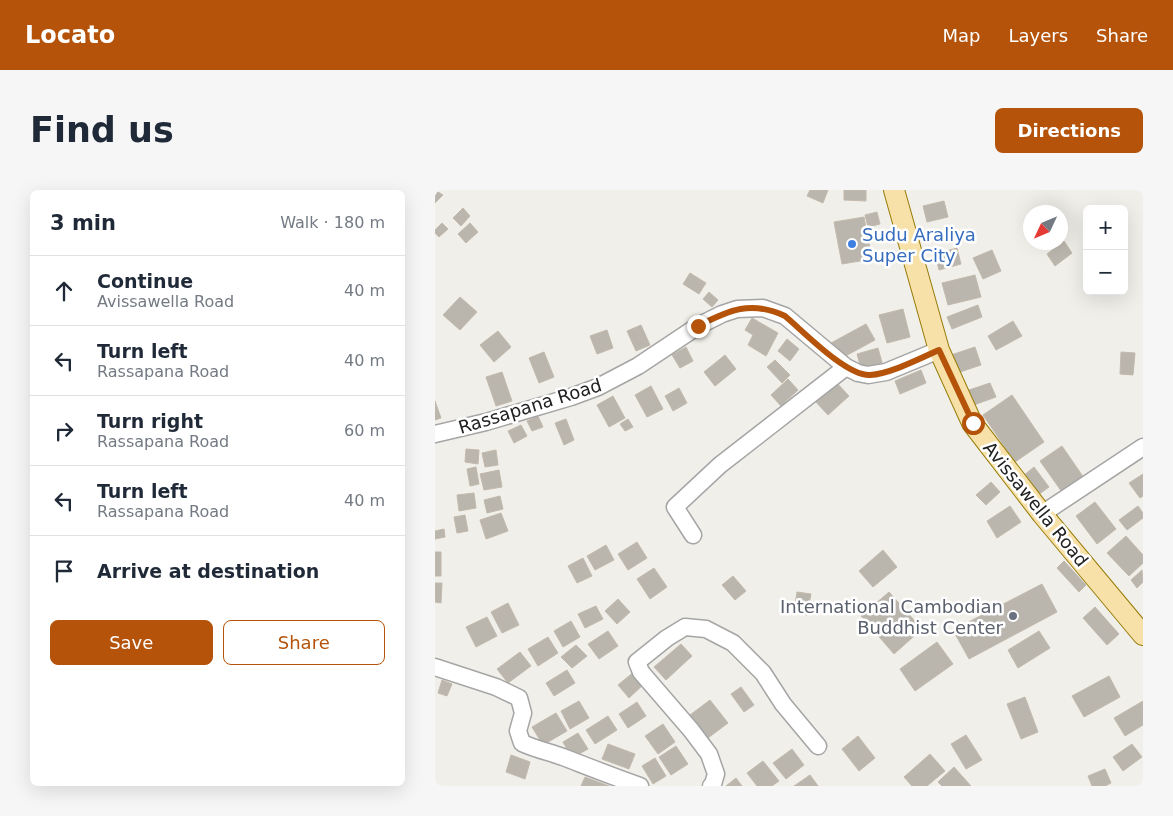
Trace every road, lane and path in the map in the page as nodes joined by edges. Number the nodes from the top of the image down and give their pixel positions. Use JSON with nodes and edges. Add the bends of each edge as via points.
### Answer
{"nodes":[{"id":1,"x":894,"y":190,"type":"edge"},
{"id":2,"x":939,"y":350,"type":"junction"},
{"id":3,"x":846,"y":367,"type":"junction"},
{"id":4,"x":435,"y":434,"type":"edge"},
{"id":5,"x":1143,"y":447,"type":"edge"},
{"id":6,"x":1042,"y":514,"type":"junction"},
{"id":7,"x":693,"y":535,"type":"dead end"},
{"id":8,"x":1143,"y":635,"type":"edge"},
{"id":9,"x":435,"y":667,"type":"edge"},
{"id":10,"x":818,"y":746,"type":"dead end"},
{"id":11,"x":640,"y":786,"type":"edge"},
{"id":12,"x":711,"y":786,"type":"edge"}],
"edges":[{"from":1,"to":2,"type":"main road","name":"Avissawella Road"},
{"from":2,"to":3,"type":"street","name":"Rassapana Road","via":[[877,374],[858,373]]},
{"from":2,"to":6,"type":"main road","name":"Avissawella Road","via":[[973,423]]},
{"from":3,"to":4,"type":"street","name":"Rassapana Road","via":[[785,316],[763,308],[737,309],[698,326],[638,366],[598,387],[486,422]]},
{"from":3,"to":7,"type":"street","via":[[720,465],[675,507]]},
{"from":5,"to":6,"type":"street"},
{"from":6,"to":8,"type":"main road","name":"Avissawella Road"},
{"from":9,"to":11,"type":"street","via":[[519,698],[523,713],[518,731],[522,743]]},
{"from":10,"to":12,"type":"street","via":[[783,704],[763,673],[733,643],[706,629],[685,627],[637,662],[641,672],[709,754],[716,774]]}]}
